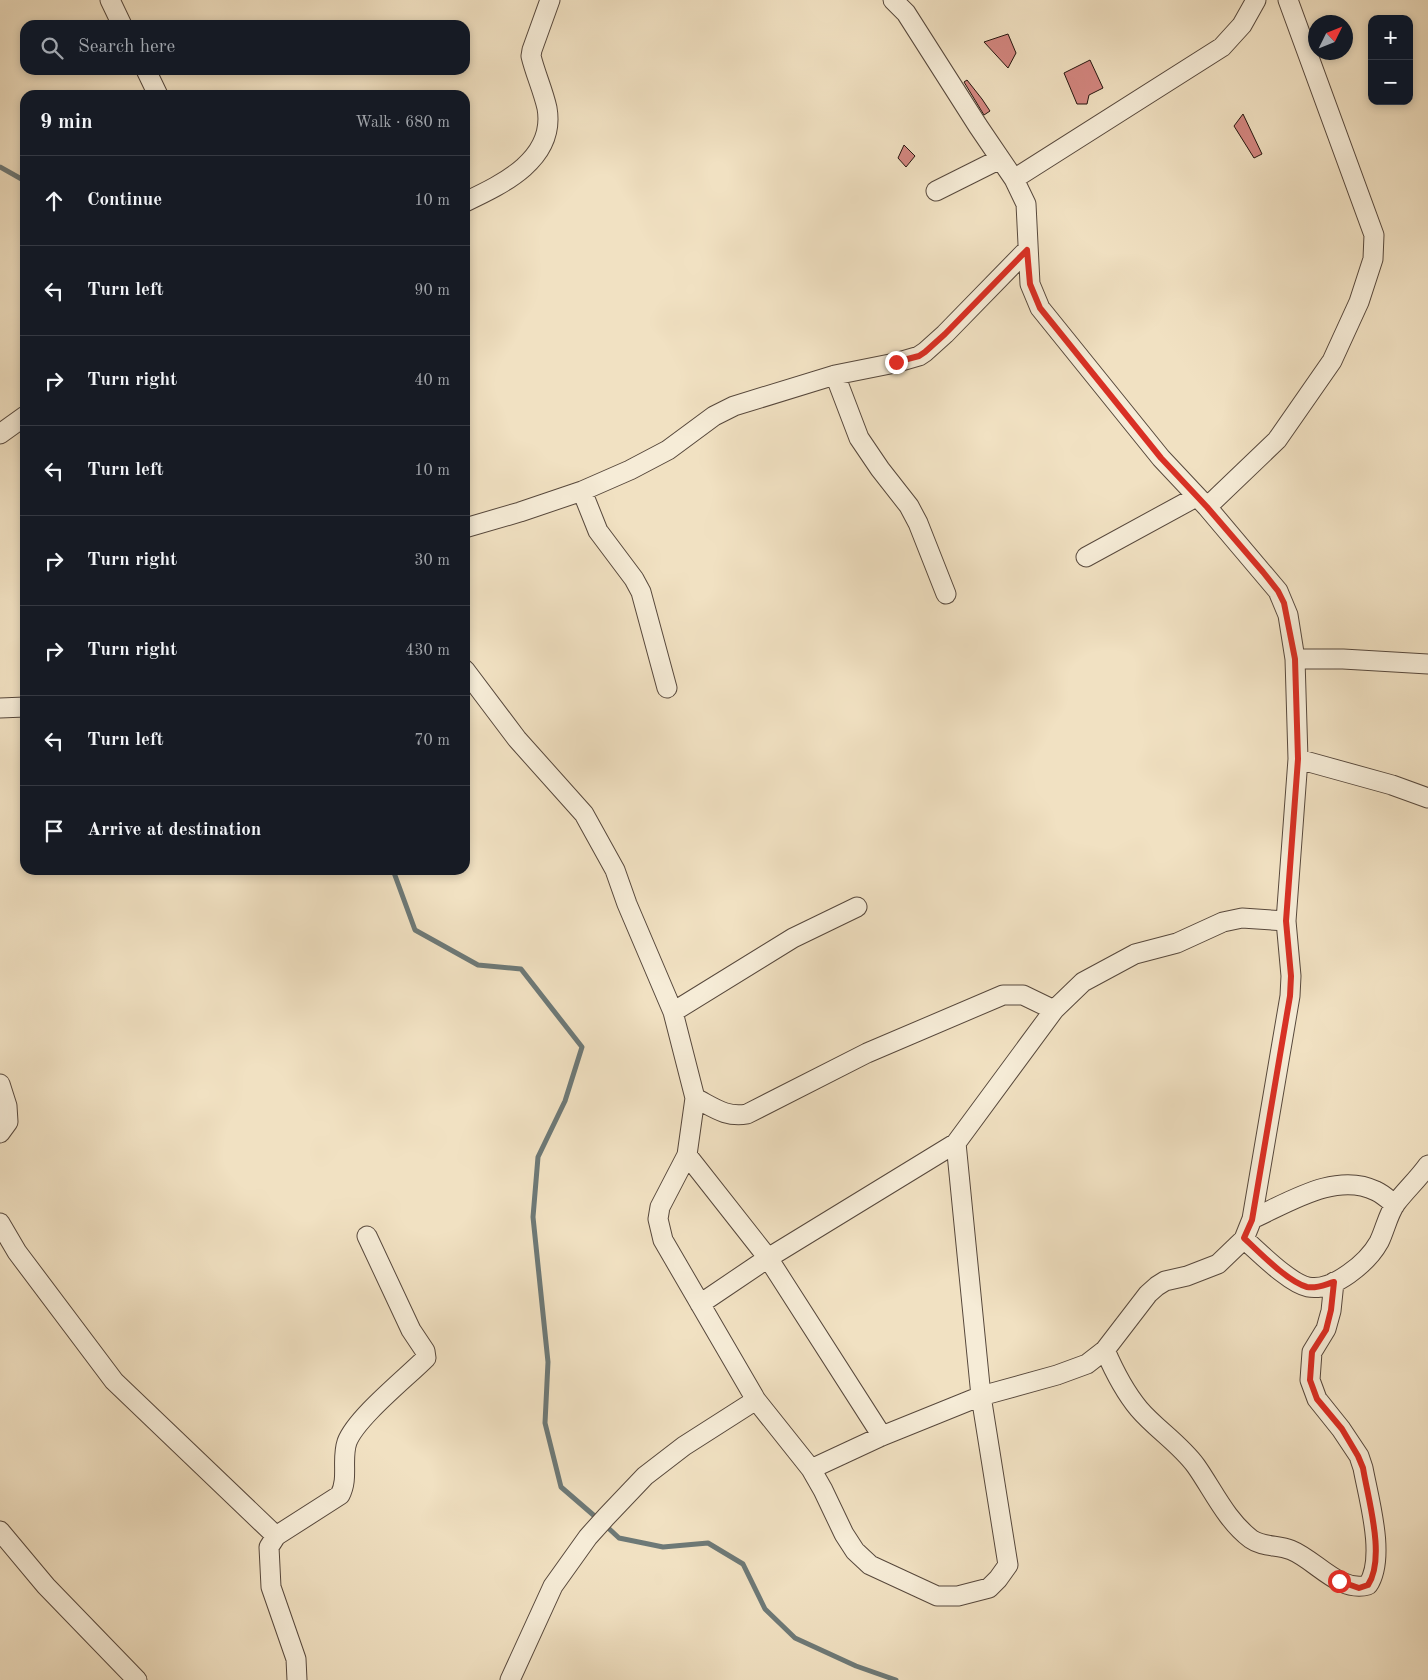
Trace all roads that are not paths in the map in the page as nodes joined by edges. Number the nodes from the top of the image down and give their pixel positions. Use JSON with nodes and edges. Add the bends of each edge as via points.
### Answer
{"nodes":[{"id":1,"x":110,"y":0,"type":"edge"},
{"id":2,"x":550,"y":0,"type":"edge"},
{"id":3,"x":893,"y":0,"type":"edge"},
{"id":4,"x":1256,"y":0,"type":"edge"},
{"id":5,"x":1288,"y":0,"type":"edge"},
{"id":6,"x":120,"y":20,"type":"edge"},
{"id":7,"x":148,"y":75,"type":"edge"},
{"id":8,"x":156,"y":90,"type":"edge"},
{"id":9,"x":1000,"y":159,"type":"junction"},
{"id":10,"x":1014,"y":179,"type":"junction"},
{"id":11,"x":936,"y":191,"type":"dead end"},
{"id":12,"x":470,"y":199,"type":"edge"},
{"id":13,"x":1027,"y":250,"type":"junction"},
{"id":14,"x":835,"y":375,"type":"junction"},
{"id":15,"x":20,"y":420,"type":"edge"},
{"id":16,"x":0,"y":434,"type":"edge"},
{"id":17,"x":582,"y":491,"type":"junction"},
{"id":18,"x":1201,"y":502,"type":"junction"},
{"id":19,"x":470,"y":527,"type":"edge"},
{"id":20,"x":1086,"y":557,"type":"dead end"},
{"id":21,"x":946,"y":594,"type":"dead end"},
{"id":22,"x":1295,"y":659,"type":"junction"},
{"id":23,"x":1428,"y":664,"type":"edge"},
{"id":24,"x":470,"y":677,"type":"edge"},
{"id":25,"x":667,"y":688,"type":"dead end"},
{"id":26,"x":20,"y":707,"type":"edge"},
{"id":27,"x":0,"y":708,"type":"edge"},
{"id":28,"x":1298,"y":759,"type":"junction"},
{"id":29,"x":1428,"y":798,"type":"edge"},
{"id":30,"x":857,"y":907,"type":"dead end"},
{"id":31,"x":1286,"y":921,"type":"junction"},
{"id":32,"x":1054,"y":1010,"type":"junction"},
{"id":33,"x":673,"y":1012,"type":"junction"},
{"id":34,"x":0,"y":1084,"type":"edge"},
{"id":35,"x":695,"y":1098,"type":"junction"},
{"id":36,"x":0,"y":1133,"type":"edge"},
{"id":37,"x":956,"y":1143,"type":"junction"},
{"id":38,"x":687,"y":1155,"type":"junction"},
{"id":39,"x":1428,"y":1165,"type":"edge"},
{"id":40,"x":1394,"y":1205,"type":"junction"},
{"id":41,"x":1252,"y":1220,"type":"junction"},
{"id":42,"x":0,"y":1223,"type":"edge"},
{"id":43,"x":367,"y":1236,"type":"dead end"},
{"id":44,"x":1244,"y":1238,"type":"junction"},
{"id":45,"x":768,"y":1258,"type":"junction"},
{"id":46,"x":1334,"y":1282,"type":"junction"},
{"id":47,"x":700,"y":1304,"type":"junction"},
{"id":48,"x":1105,"y":1350,"type":"junction"},
{"id":49,"x":981,"y":1396,"type":"junction"},
{"id":50,"x":756,"y":1400,"type":"junction"},
{"id":51,"x":882,"y":1436,"type":"junction"},
{"id":52,"x":811,"y":1469,"type":"junction"},
{"id":53,"x":0,"y":1531,"type":"edge"},
{"id":54,"x":276,"y":1536,"type":"junction"},
{"id":55,"x":137,"y":1680,"type":"edge"},
{"id":56,"x":297,"y":1680,"type":"edge"},
{"id":57,"x":510,"y":1680,"type":"edge"}],
"edges":[{"from":1,"to":6,"type":"street"},
{"from":2,"to":12,"type":"street","via":[[531,56],[547,108],[543,142],[520,171]]},
{"from":3,"to":9,"type":"street","via":[[906,13]]},
{"from":4,"to":10,"type":"street","via":[[1242,24],[1222,47]]},
{"from":5,"to":18,"type":"street","via":[[1374,235],[1374,259],[1359,302],[1332,361],[1276,440]]},
{"from":7,"to":8,"type":"street"},
{"from":9,"to":10,"type":"street"},
{"from":9,"to":11,"type":"street"},
{"from":10,"to":13,"type":"street","via":[[1026,204]]},
{"from":13,"to":14,"type":"street","via":[[945,334],[919,356]]},
{"from":13,"to":18,"type":"street","via":[[1030,284],[1040,308],[1161,458]]},
{"from":14,"to":17,"type":"street","via":[[734,406],[714,416],[668,450]]},
{"from":14,"to":21,"type":"street","via":[[859,438],[918,523]]},
{"from":15,"to":16,"type":"street"},
{"from":17,"to":19,"type":"street"},
{"from":17,"to":25,"type":"street","via":[[598,531],[641,592]]},
{"from":18,"to":20,"type":"street"},
{"from":18,"to":22,"type":"street","via":[[1278,591],[1288,616]]},
{"from":22,"to":23,"type":"street"},
{"from":22,"to":28,"type":"street"},
{"from":24,"to":33,"type":"street","via":[[517,739],[584,814],[615,870],[626,904]]},
{"from":26,"to":27,"type":"street"},
{"from":28,"to":29,"type":"street"},
{"from":28,"to":31,"type":"street"},
{"from":30,"to":33,"type":"street","via":[[793,938]]},
{"from":31,"to":32,"type":"street","via":[[1232,920],[1177,943],[1135,954],[1083,982]]},
{"from":31,"to":41,"type":"street","via":[[1290,996]]},
{"from":32,"to":35,"type":"street","via":[[1023,995],[1003,995],[868,1053],[747,1114],[726,1114]]},
{"from":32,"to":37,"type":"street"},
{"from":33,"to":35,"type":"street"},
{"from":34,"to":36,"type":"street","via":[[8,1122]]},
{"from":35,"to":38,"type":"street"},
{"from":37,"to":45,"type":"street"},
{"from":37,"to":49,"type":"street"},
{"from":38,"to":45,"type":"street"},
{"from":38,"to":47,"type":"street","via":[[660,1207],[658,1219],[663,1240]]},
{"from":39,"to":40,"type":"street"},
{"from":40,"to":41,"type":"street","via":[[1377,1191],[1359,1185],[1337,1186],[1313,1191]]},
{"from":40,"to":46,"type":"street","via":[[1379,1242],[1354,1270]]},
{"from":41,"to":44,"type":"street"},
{"from":42,"to":54,"type":"street","via":[[17,1252],[114,1382]]},
{"from":43,"to":54,"type":"street","via":[[426,1358],[356,1426],[344,1453],[346,1472],[340,1495]]},
{"from":44,"to":46,"type":"street","via":[[1272,1263],[1306,1286]]},
{"from":44,"to":48,"type":"street","via":[[1218,1264],[1157,1286]]},
{"from":45,"to":47,"type":"street"},
{"from":45,"to":51,"type":"street"},
{"from":46,"to":48,"type":"street","via":[[1326,1330],[1312,1352],[1310,1380],[1317,1399],[1342,1429],[1363,1468],[1377,1549],[1373,1578],[1368,1585],[1359,1588],[1339,1581],[1292,1550],[1261,1544],[1238,1527],[1196,1465],[1139,1410],[1118,1379]]},
{"from":47,"to":50,"type":"street"},
{"from":48,"to":49,"type":"street","via":[[1087,1364]]},
{"from":49,"to":51,"type":"street"},
{"from":49,"to":52,"type":"street","via":[[1008,1565],[989,1588],[958,1596],[937,1596],[870,1565],[844,1534]]},
{"from":50,"to":52,"type":"street"},
{"from":50,"to":57,"type":"street","via":[[684,1446],[645,1476],[588,1537],[553,1586]]},
{"from":51,"to":52,"type":"street"},
{"from":53,"to":55,"type":"street","via":[[46,1586]]},
{"from":54,"to":56,"type":"street","via":[[269,1547],[271,1587],[296,1659]]}]}
